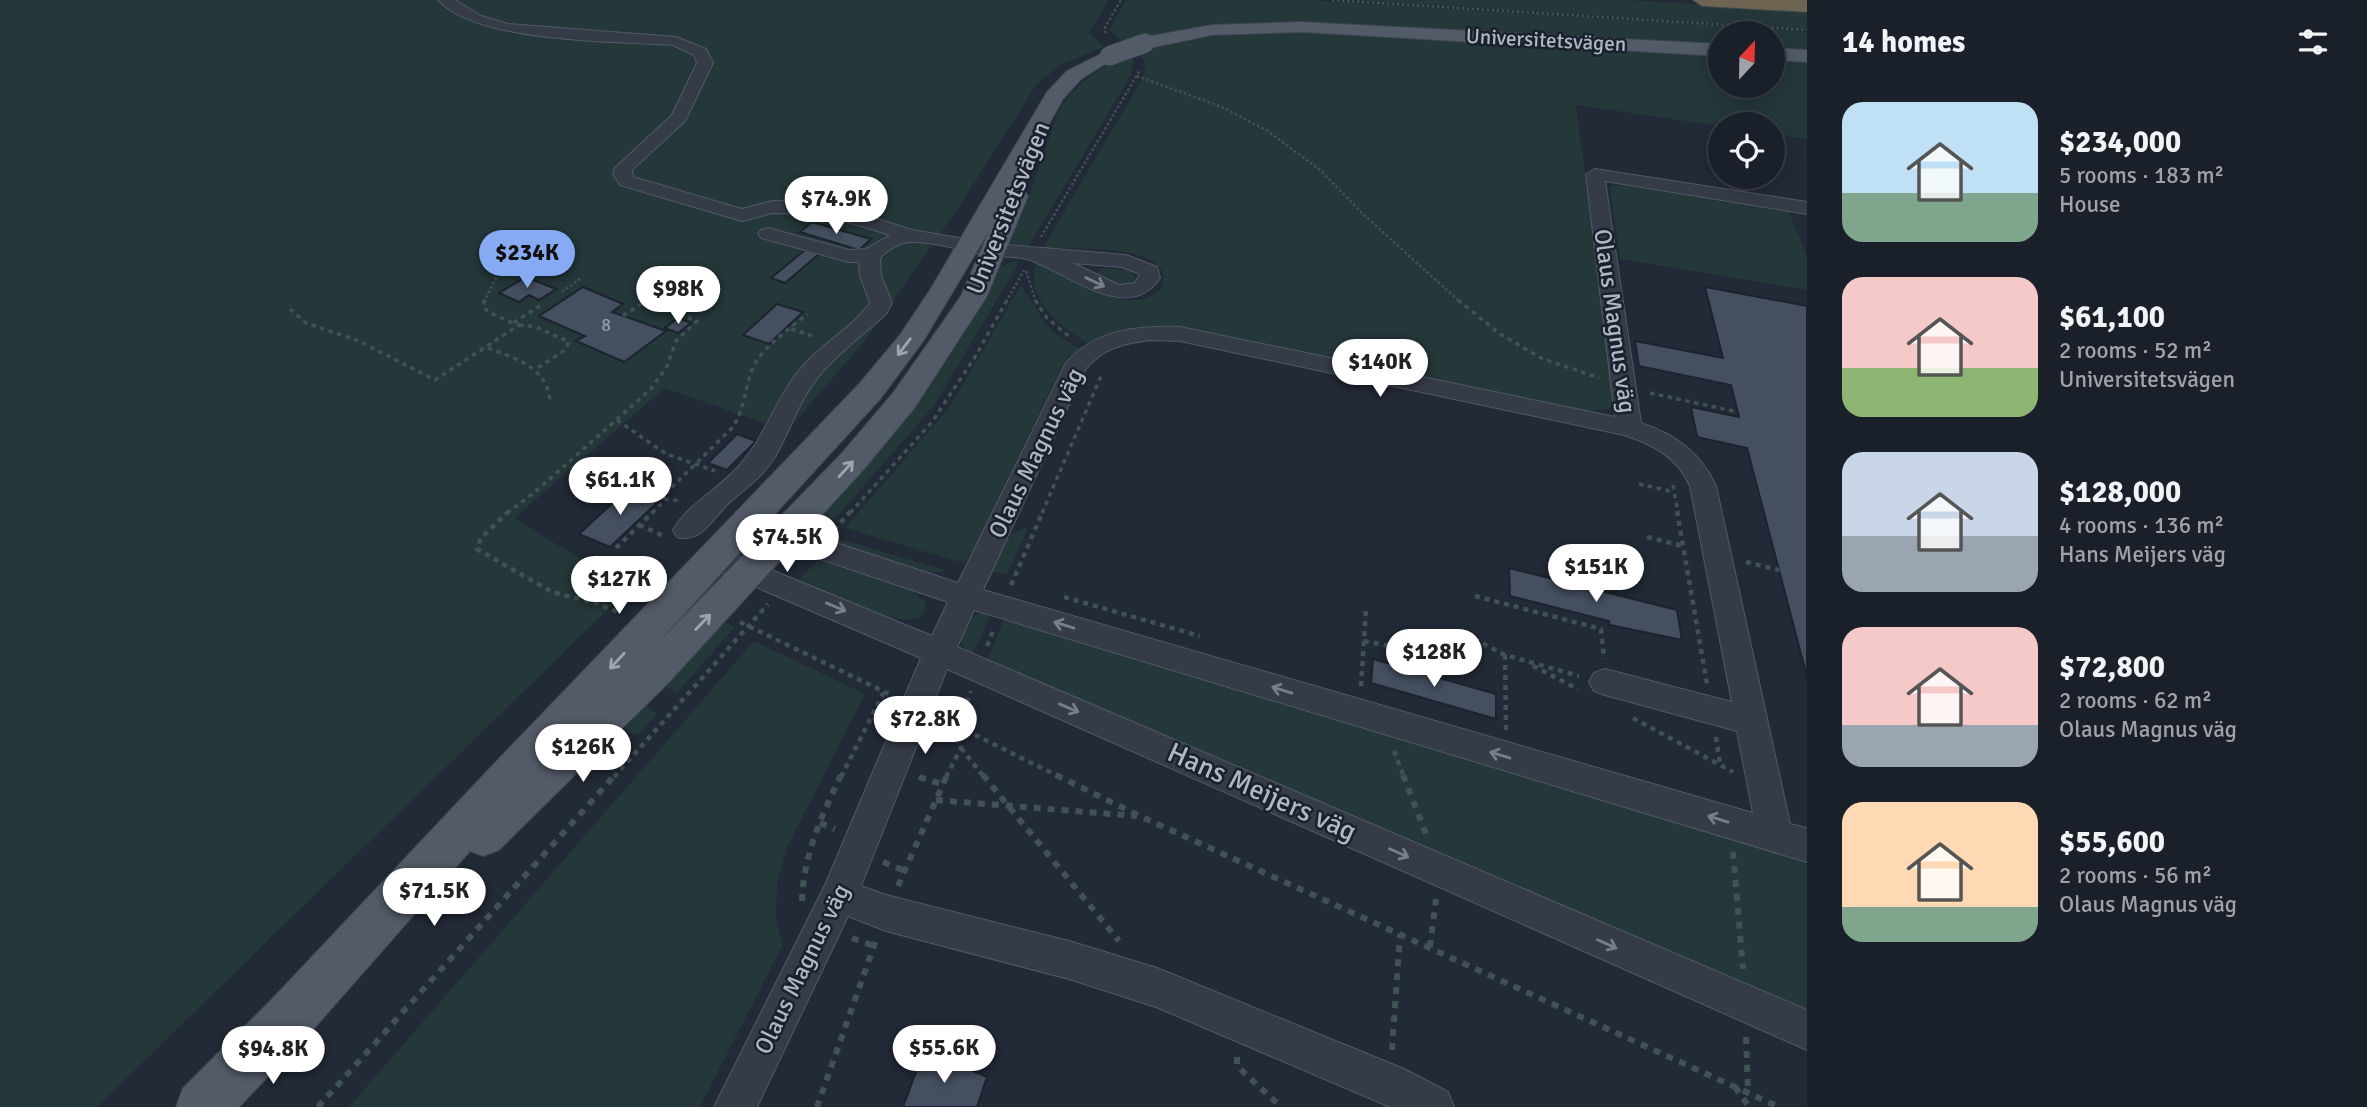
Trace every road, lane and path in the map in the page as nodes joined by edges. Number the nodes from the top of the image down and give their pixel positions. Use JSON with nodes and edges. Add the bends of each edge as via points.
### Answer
{"nodes":[{"id":1,"x":445,"y":0,"type":"edge"},
{"id":2,"x":1332,"y":0,"type":"edge"},
{"id":3,"x":1702,"y":0,"type":"edge"},
{"id":4,"x":1807,"y":6,"type":"edge"},
{"id":5,"x":1807,"y":30,"type":"edge"},
{"id":6,"x":1708,"y":49,"type":"edge"},
{"id":7,"x":1785,"y":55,"type":"edge"},
{"id":8,"x":1807,"y":56,"type":"edge"},
{"id":9,"x":1138,"y":76,"type":"dead end"},
{"id":10,"x":1806,"y":210,"type":"edge"},
{"id":11,"x":768,"y":234,"type":"dead end"},
{"id":12,"x":909,"y":235,"type":"junction"},
{"id":13,"x":499,"y":242,"type":"dead end"},
{"id":14,"x":982,"y":248,"type":"junction"},
{"id":15,"x":1033,"y":254,"type":"dead end"},
{"id":16,"x":871,"y":255,"type":"junction"},
{"id":17,"x":582,"y":278,"type":"dead end"},
{"id":18,"x":562,"y":292,"type":"dead end"},
{"id":19,"x":644,"y":302,"type":"dead end"},
{"id":20,"x":540,"y":306,"type":"dead end"},
{"id":21,"x":290,"y":309,"type":"dead end"},
{"id":22,"x":676,"y":313,"type":"dead end"},
{"id":23,"x":807,"y":314,"type":"dead end"},
{"id":24,"x":623,"y":316,"type":"dead end"},
{"id":25,"x":513,"y":323,"type":"junction"},
{"id":26,"x":519,"y":325,"type":"junction"},
{"id":27,"x":487,"y":347,"type":"junction"},
{"id":28,"x":536,"y":369,"type":"junction"},
{"id":29,"x":1625,"y":388,"type":"junction"},
{"id":30,"x":550,"y":400,"type":"dead end"},
{"id":31,"x":1738,"y":412,"type":"dead end"},
{"id":32,"x":617,"y":420,"type":"junction"},
{"id":33,"x":1629,"y":428,"type":"junction"},
{"id":34,"x":1666,"y":443,"type":"junction"},
{"id":35,"x":695,"y":464,"type":"junction"},
{"id":36,"x":1639,"y":484,"type":"dead end"},
{"id":37,"x":737,"y":485,"type":"junction"},
{"id":38,"x":1667,"y":490,"type":"dead end"},
{"id":39,"x":666,"y":499,"type":"junction"},
{"id":40,"x":706,"y":511,"type":"junction"},
{"id":41,"x":747,"y":524,"type":"junction"},
{"id":42,"x":639,"y":525,"type":"junction"},
{"id":43,"x":784,"y":537,"type":"junction"},
{"id":44,"x":1647,"y":537,"type":"dead end"},
{"id":45,"x":1674,"y":544,"type":"dead end"},
{"id":46,"x":616,"y":548,"type":"dead end"},
{"id":47,"x":706,"y":550,"type":"junction"},
{"id":48,"x":1475,"y":596,"type":"dead end"},
{"id":49,"x":967,"y":597,"type":"junction"},
{"id":50,"x":1366,"y":609,"type":"dead end"},
{"id":51,"x":627,"y":616,"type":"dead end"},
{"id":52,"x":748,"y":626,"type":"dead end"},
{"id":53,"x":1474,"y":639,"type":"dead end"},
{"id":54,"x":1364,"y":641,"type":"junction"},
{"id":55,"x":1390,"y":646,"type":"dead end"},
{"id":56,"x":939,"y":652,"type":"junction"},
{"id":57,"x":1505,"y":655,"type":"junction"},
{"id":58,"x":1527,"y":662,"type":"junction"},
{"id":59,"x":1598,"y":676,"type":"junction"},
{"id":60,"x":1361,"y":686,"type":"dead end"},
{"id":61,"x":916,"y":706,"type":"junction"},
{"id":62,"x":1711,"y":710,"type":"junction"},
{"id":63,"x":1623,"y":713,"type":"dead end"},
{"id":64,"x":1750,"y":721,"type":"junction"},
{"id":65,"x":1506,"y":730,"type":"dead end"},
{"id":66,"x":961,"y":748,"type":"dead end"},
{"id":67,"x":1720,"y":764,"type":"junction"},
{"id":68,"x":919,"y":777,"type":"dead end"},
{"id":69,"x":942,"y":784,"type":"dead end"},
{"id":70,"x":1764,"y":790,"type":"junction"},
{"id":71,"x":936,"y":800,"type":"dead end"},
{"id":72,"x":1009,"y":804,"type":"junction"},
{"id":73,"x":1142,"y":817,"type":"junction"},
{"id":74,"x":820,"y":823,"type":"dead end"},
{"id":75,"x":1730,"y":823,"type":"junction"},
{"id":76,"x":838,"y":830,"type":"dead end"},
{"id":77,"x":1775,"y":836,"type":"junction"},
{"id":78,"x":1807,"y":845,"type":"edge"},
{"id":79,"x":881,"y":862,"type":"dead end"},
{"id":80,"x":905,"y":871,"type":"dead end"},
{"id":81,"x":839,"y":895,"type":"junction"},
{"id":82,"x":1400,"y":934,"type":"junction"},
{"id":83,"x":1122,"y":945,"type":"dead end"},
{"id":84,"x":1745,"y":1003,"type":"junction"},
{"id":85,"x":1237,"y":1021,"type":"junction"},
{"id":86,"x":1807,"y":1030,"type":"edge"},
{"id":87,"x":1389,"y":1084,"type":"junction"},
{"id":88,"x":1735,"y":1086,"type":"junction"},
{"id":89,"x":1748,"y":1092,"type":"junction"},
{"id":90,"x":202,"y":1107,"type":"edge"},
{"id":91,"x":735,"y":1107,"type":"edge"},
{"id":92,"x":1280,"y":1107,"type":"edge"},
{"id":93,"x":1433,"y":1107,"type":"edge"},
{"id":94,"x":1749,"y":1107,"type":"edge"},
{"id":95,"x":1779,"y":1107,"type":"edge"}],
"edges":[{"from":1,"to":12,"type":"street","via":[[476,19],[507,29],[664,40],[701,52],[705,63],[688,101],[671,125],[624,168],[626,181],[742,215],[772,207],[824,208]]},
{"from":2,"to":5,"type":"path"},
{"from":3,"to":4,"type":"highway"},
{"from":6,"to":14,"type":"main road","name":"Universitetsvägen","bridge":true,"via":[[1301,27],[1212,30],[1145,43],[1074,75],[1054,96]]},
{"from":7,"to":8,"type":"main road"},
{"from":9,"to":29,"type":"path","via":[[1222,107],[1266,130],[1319,169],[1463,306],[1500,334],[1541,358]]},
{"from":10,"to":29,"type":"street","name":"Olaus Magnus väg","via":[[1595,174]]},
{"from":11,"to":16,"type":"street","via":[[849,257]]},
{"from":12,"to":14,"type":"street"},
{"from":12,"to":16,"type":"street","via":[[888,242]]},
{"from":13,"to":25,"type":"path","via":[[498,274],[483,305]]},
{"from":14,"to":15,"type":"street"},
{"from":14,"to":41,"type":"main road","name":"Universitetsvägen","one_way":true,"via":[[878,381]]},
{"from":43,"to":14,"type":"main road","name":"Universitetsvägen","one_way":true,"via":[[904,400],[974,296]]},
{"from":16,"to":37,"type":"street","via":[[868,274],[881,303],[878,309],[806,378],[762,457]]},
{"from":17,"to":18,"type":"path"},
{"from":19,"to":24,"type":"path"},
{"from":20,"to":25,"type":"path"},
{"from":21,"to":27,"type":"path","via":[[306,323],[359,341],[435,380]]},
{"from":22,"to":32,"type":"path","via":[[696,321],[671,349],[657,382]]},
{"from":23,"to":35,"type":"path","via":[[758,358],[741,415]]},
{"from":25,"to":26,"type":"path"},
{"from":26,"to":27,"type":"path"},
{"from":26,"to":28,"type":"path","via":[[536,327],[569,342],[565,350]]},
{"from":27,"to":28,"type":"path"},
{"from":28,"to":30,"type":"path","via":[[546,377]]},
{"from":29,"to":31,"type":"path"},
{"from":29,"to":33,"type":"street","name":"Olaus Magnus väg"},
{"from":32,"to":35,"type":"path","via":[[666,454]]},
{"from":32,"to":51,"type":"path","via":[[497,520],[477,550],[552,592]]},
{"from":33,"to":34,"type":"street"},
{"from":33,"to":49,"type":"street","name":"Olaus Magnus väg","via":[[1180,334],[1126,337],[1091,350],[1074,368]]},
{"from":34,"to":62,"type":"path"},
{"from":34,"to":64,"type":"street","via":[[1691,462],[1703,486]]},
{"from":35,"to":37,"type":"path"},
{"from":35,"to":39,"type":"path","via":[[662,497]]},
{"from":36,"to":38,"type":"path"},
{"from":37,"to":40,"type":"street"},
{"from":39,"to":40,"type":"path"},
{"from":39,"to":42,"type":"path"},
{"from":40,"to":47,"type":"street"},
{"from":41,"to":43,"type":"street"},
{"from":41,"to":47,"type":"main road","name":"Universitetsvägen"},
{"from":42,"to":46,"type":"path"},
{"from":42,"to":47,"type":"path"},
{"from":43,"to":47,"type":"main road","name":"Universitetsvägen"},
{"from":43,"to":49,"type":"street"},
{"from":44,"to":45,"type":"path"},
{"from":47,"to":56,"type":"street","name":"Hans Meijers väg","one_way":true},
{"from":47,"to":90,"type":"main road","name":"Universitetsvägen","via":[[497,789]]},
{"from":48,"to":59,"type":"path","via":[[1601,629]]},
{"from":49,"to":56,"type":"street","name":"Olaus Magnus väg"},
{"from":75,"to":49,"type":"street","one_way":true},
{"from":50,"to":54,"type":"path"},
{"from":52,"to":61,"type":"path"},
{"from":53,"to":57,"type":"path"},
{"from":54,"to":55,"type":"path"},
{"from":54,"to":60,"type":"path"},
{"from":56,"to":61,"type":"street","name":"Olaus Magnus väg"},
{"from":56,"to":84,"type":"street","name":"Hans Meijers väg","one_way":true},
{"from":57,"to":58,"type":"path"},
{"from":57,"to":65,"type":"path"},
{"from":58,"to":59,"type":"path"},
{"from":58,"to":59,"type":"path"},
{"from":59,"to":62,"type":"street"},
{"from":61,"to":73,"type":"path"},
{"from":61,"to":81,"type":"street","name":"Olaus Magnus väg"},
{"from":62,"to":64,"type":"street"},
{"from":62,"to":67,"type":"path"},
{"from":63,"to":67,"type":"path"},
{"from":64,"to":70,"type":"street"},
{"from":66,"to":72,"type":"path"},
{"from":67,"to":70,"type":"path"},
{"from":68,"to":69,"type":"path"},
{"from":70,"to":77,"type":"street"},
{"from":71,"to":72,"type":"path"},
{"from":72,"to":73,"type":"path"},
{"from":72,"to":83,"type":"path"},
{"from":73,"to":82,"type":"path"},
{"from":74,"to":76,"type":"path"},
{"from":75,"to":77,"type":"street"},
{"from":75,"to":84,"type":"path"},
{"from":77,"to":78,"type":"street"},
{"from":79,"to":80,"type":"path"},
{"from":81,"to":85,"type":"street","via":[[886,914],[1069,960],[1157,988]]},
{"from":81,"to":91,"type":"street","name":"Olaus Magnus väg"},
{"from":82,"to":87,"type":"path"},
{"from":82,"to":88,"type":"path"},
{"from":84,"to":86,"type":"street","name":"Hans Meijers väg"},
{"from":84,"to":89,"type":"path"},
{"from":85,"to":87,"type":"street"},
{"from":85,"to":92,"type":"path","via":[[1237,1066]]},
{"from":87,"to":93,"type":"street"},
{"from":88,"to":89,"type":"path"},
{"from":88,"to":94,"type":"path"},
{"from":89,"to":95,"type":"path"}]}
